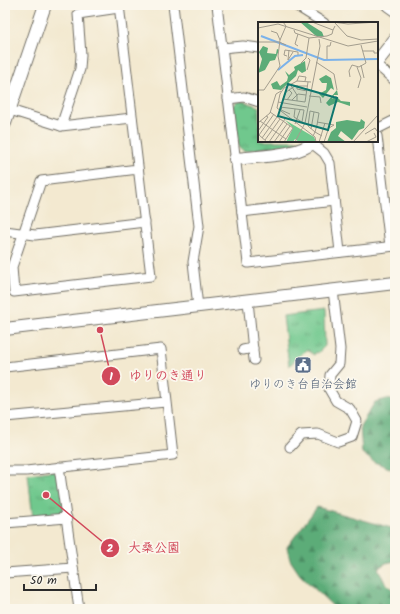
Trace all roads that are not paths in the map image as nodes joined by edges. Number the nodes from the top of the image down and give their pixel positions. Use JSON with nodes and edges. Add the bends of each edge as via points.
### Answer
{"nodes":[{"id":1,"x":45,"y":5,"type":"edge"},
{"id":2,"x":173,"y":5,"type":"edge"},
{"id":3,"x":217,"y":5,"type":"edge"},
{"id":4,"x":294,"y":5,"type":"edge"},
{"id":5,"x":388,"y":5,"type":"edge"},
{"id":6,"x":119,"y":6,"type":"edge"},
{"id":7,"x":395,"y":10,"type":"edge"},
{"id":8,"x":322,"y":22,"type":"edge"},
{"id":9,"x":395,"y":39,"type":"edge"},
{"id":10,"x":222,"y":48,"type":"junction"},
{"id":11,"x":258,"y":48,"type":"edge"},
{"id":12,"x":378,"y":63,"type":"edge"},
{"id":13,"x":378,"y":65,"type":"edge"},
{"id":14,"x":395,"y":81,"type":"edge"},
{"id":15,"x":228,"y":99,"type":"junction"},
{"id":16,"x":258,"y":102,"type":"edge"},
{"id":17,"x":10,"y":110,"type":"junction"},
{"id":18,"x":132,"y":118,"type":"junction"},
{"id":19,"x":395,"y":120,"type":"edge"},
{"id":20,"x":5,"y":123,"type":"edge"},
{"id":21,"x":61,"y":126,"type":"junction"},
{"id":22,"x":378,"y":128,"type":"edge"},
{"id":23,"x":312,"y":142,"type":"edge"},
{"id":24,"x":378,"y":142,"type":"edge"},
{"id":25,"x":235,"y":159,"type":"junction"},
{"id":26,"x":138,"y":170,"type":"junction"},
{"id":27,"x":334,"y":201,"type":"junction"},
{"id":28,"x":242,"y":212,"type":"junction"},
{"id":29,"x":145,"y":222,"type":"junction"},
{"id":30,"x":5,"y":231,"type":"edge"},
{"id":31,"x":24,"y":234,"type":"junction"},
{"id":32,"x":393,"y":246,"type":"edge"},
{"id":33,"x":340,"y":252,"type":"junction"},
{"id":34,"x":395,"y":283,"type":"edge"},
{"id":35,"x":333,"y":290,"type":"junction"},
{"id":36,"x":248,"y":301,"type":"junction"},
{"id":37,"x":198,"y":307,"type":"junction"},
{"id":38,"x":5,"y":329,"type":"edge"},
{"id":39,"x":253,"y":348,"type":"junction"},
{"id":40,"x":243,"y":350,"type":"dead end"},
{"id":41,"x":254,"y":360,"type":"dead end"},
{"id":42,"x":5,"y":367,"type":"edge"},
{"id":43,"x":166,"y":402,"type":"junction"},
{"id":44,"x":5,"y":417,"type":"edge"},
{"id":45,"x":290,"y":447,"type":"dead end"},
{"id":46,"x":59,"y":467,"type":"junction"},
{"id":47,"x":5,"y":470,"type":"edge"},
{"id":48,"x":67,"y":518,"type":"junction"},
{"id":49,"x":5,"y":523,"type":"edge"},
{"id":50,"x":73,"y":568,"type":"junction"},
{"id":51,"x":5,"y":573,"type":"edge"},
{"id":52,"x":79,"y":609,"type":"edge"}],
"edges":[{"from":1,"to":17,"type":"street"},
{"from":2,"to":37,"type":"street","via":[[199,226],[194,262]]},
{"from":3,"to":10,"type":"street"},
{"from":4,"to":8,"type":"street"},
{"from":5,"to":7,"type":"street"},
{"from":6,"to":18,"type":"street"},
{"from":6,"to":21,"type":"street","via":[[78,14],[80,69]]},
{"from":9,"to":12,"type":"street"},
{"from":10,"to":11,"type":"street"},
{"from":10,"to":15,"type":"street"},
{"from":13,"to":14,"type":"street"},
{"from":15,"to":16,"type":"street","via":[[244,97]]},
{"from":15,"to":25,"type":"street"},
{"from":17,"to":20,"type":"street"},
{"from":17,"to":21,"type":"street"},
{"from":18,"to":21,"type":"street"},
{"from":18,"to":26,"type":"street"},
{"from":19,"to":22,"type":"street"},
{"from":23,"to":25,"type":"street","via":[[290,152]]},
{"from":23,"to":27,"type":"street","via":[[330,163]]},
{"from":24,"to":32,"type":"street"},
{"from":25,"to":28,"type":"street"},
{"from":26,"to":29,"type":"street"},
{"from":26,"to":31,"type":"street","via":[[41,181]]},
{"from":27,"to":28,"type":"street"},
{"from":27,"to":33,"type":"street"},
{"from":28,"to":33,"type":"street","via":[[248,263]]},
{"from":29,"to":31,"type":"street"},
{"from":29,"to":31,"type":"street","via":[[151,276],[14,292],[12,266]]},
{"from":30,"to":31,"type":"street"},
{"from":32,"to":33,"type":"street"},
{"from":34,"to":35,"type":"street"},
{"from":35,"to":36,"type":"street"},
{"from":35,"to":45,"type":"street","via":[[340,349],[339,364],[330,375],[329,389],[336,401],[350,409],[357,421],[352,438],[338,442],[318,434],[301,436]]},
{"from":36,"to":37,"type":"street"},
{"from":36,"to":39,"type":"street"},
{"from":37,"to":38,"type":"street"},
{"from":39,"to":40,"type":"street"},
{"from":39,"to":41,"type":"street"},
{"from":42,"to":43,"type":"street","via":[[161,349]]},
{"from":43,"to":44,"type":"street"},
{"from":43,"to":46,"type":"street","via":[[173,455]]},
{"from":46,"to":47,"type":"street","via":[[26,471]]},
{"from":46,"to":48,"type":"street"},
{"from":48,"to":49,"type":"street"},
{"from":48,"to":50,"type":"street"},
{"from":50,"to":51,"type":"street"},
{"from":50,"to":52,"type":"street"}]}
